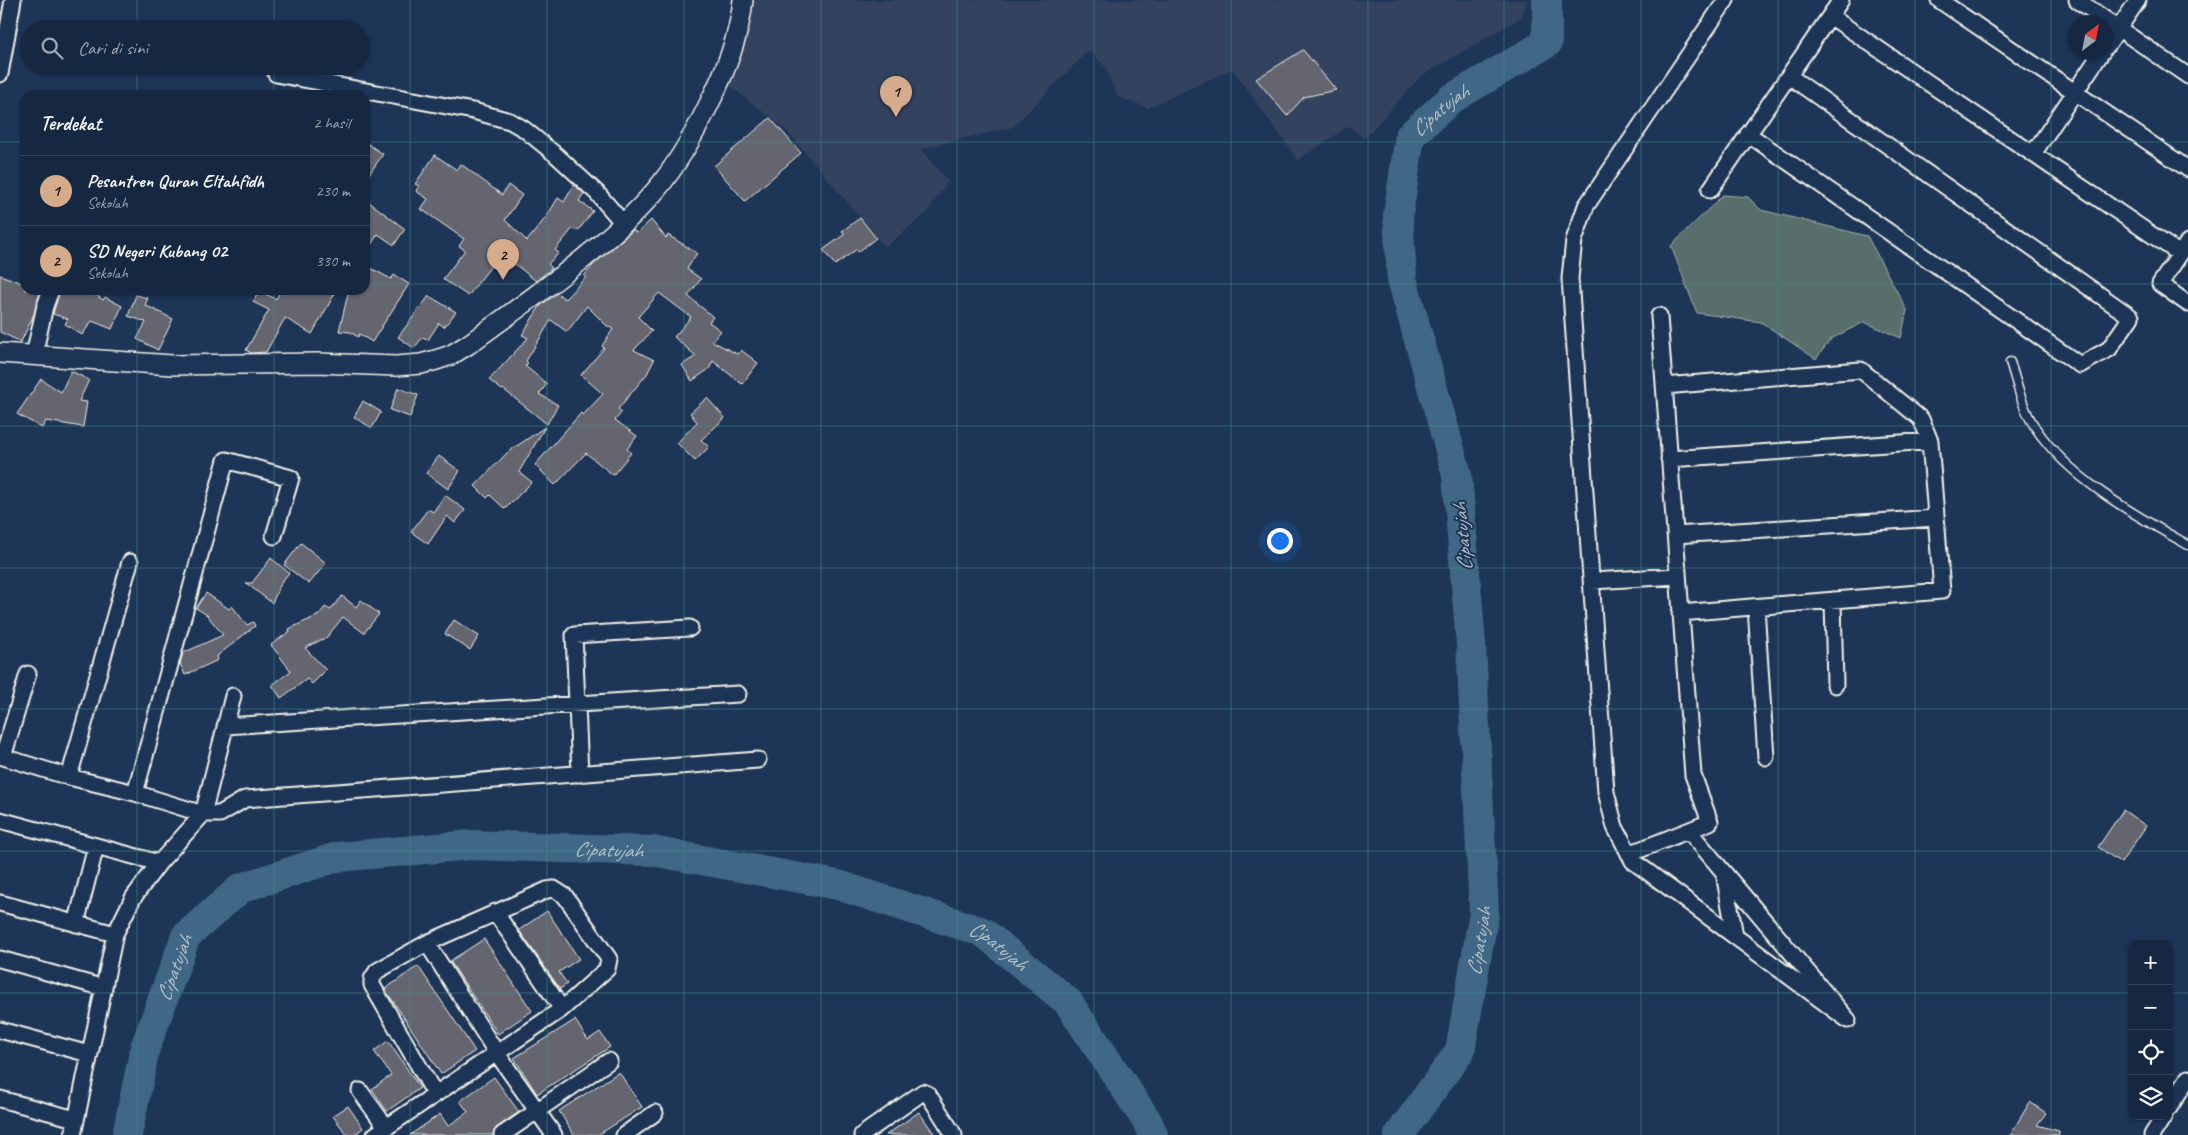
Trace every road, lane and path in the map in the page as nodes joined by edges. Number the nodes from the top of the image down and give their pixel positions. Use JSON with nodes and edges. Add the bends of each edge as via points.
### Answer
{"nodes":[{"id":1,"x":13,"y":0,"type":"edge"},
{"id":2,"x":743,"y":0,"type":"edge"},
{"id":3,"x":1726,"y":0,"type":"edge"},
{"id":4,"x":1841,"y":0,"type":"edge"},
{"id":5,"x":1939,"y":0,"type":"edge"},
{"id":6,"x":2078,"y":0,"type":"edge"},
{"id":7,"x":2138,"y":0,"type":"edge"},
{"id":8,"x":1830,"y":16,"type":"junction"},
{"id":9,"x":2119,"y":28,"type":"junction"},
{"id":10,"x":2113,"y":37,"type":"edge"},
{"id":11,"x":2097,"y":60,"type":"edge"},
{"id":12,"x":0,"y":74,"type":"edge"},
{"id":13,"x":281,"y":75,"type":"edge"},
{"id":14,"x":1789,"y":76,"type":"junction"},
{"id":15,"x":2188,"y":76,"type":"edge"},
{"id":16,"x":364,"y":90,"type":"edge"},
{"id":17,"x":370,"y":91,"type":"edge"},
{"id":18,"x":2075,"y":92,"type":"junction"},
{"id":19,"x":1748,"y":134,"type":"junction"},
{"id":20,"x":2033,"y":154,"type":"junction"},
{"id":21,"x":2188,"y":169,"type":"edge"},
{"id":22,"x":1710,"y":190,"type":"dead end"},
{"id":23,"x":623,"y":223,"type":"junction"},
{"id":24,"x":2184,"y":248,"type":"edge"},
{"id":25,"x":49,"y":295,"type":"edge"},
{"id":26,"x":2188,"y":304,"type":"edge"},
{"id":27,"x":1659,"y":316,"type":"dead end"},
{"id":28,"x":0,"y":353,"type":"edge"},
{"id":29,"x":34,"y":355,"type":"junction"},
{"id":30,"x":2010,"y":362,"type":"dead end"},
{"id":31,"x":1664,"y":386,"type":"junction"},
{"id":32,"x":1930,"y":441,"type":"junction"},
{"id":33,"x":1669,"y":459,"type":"junction"},
{"id":34,"x":1936,"y":518,"type":"junction"},
{"id":35,"x":1675,"y":535,"type":"junction"},
{"id":36,"x":274,"y":536,"type":"dead end"},
{"id":37,"x":2188,"y":545,"type":"edge"},
{"id":38,"x":130,"y":562,"type":"dead end"},
{"id":39,"x":1678,"y":576,"type":"junction"},
{"id":40,"x":1592,"y":581,"type":"junction"},
{"id":41,"x":1833,"y":600,"type":"junction"},
{"id":42,"x":1756,"y":607,"type":"junction"},
{"id":43,"x":1680,"y":613,"type":"junction"},
{"id":44,"x":690,"y":628,"type":"dead end"},
{"id":45,"x":28,"y":674,"type":"dead end"},
{"id":46,"x":1834,"y":685,"type":"dead end"},
{"id":47,"x":738,"y":694,"type":"dead end"},
{"id":48,"x":233,"y":696,"type":"dead end"},
{"id":49,"x":577,"y":704,"type":"junction"},
{"id":50,"x":225,"y":726,"type":"junction"},
{"id":51,"x":1,"y":756,"type":"edge"},
{"id":52,"x":1766,"y":757,"type":"dead end"},
{"id":53,"x":758,"y":760,"type":"dead end"},
{"id":54,"x":580,"y":774,"type":"junction"},
{"id":55,"x":69,"y":777,"type":"junction"},
{"id":56,"x":135,"y":793,"type":"junction"},
{"id":57,"x":203,"y":814,"type":"junction"},
{"id":58,"x":0,"y":820,"type":"edge"},
{"id":59,"x":1689,"y":831,"type":"junction"},
{"id":60,"x":96,"y":846,"type":"junction"},
{"id":61,"x":1629,"y":854,"type":"junction"},
{"id":62,"x":159,"y":863,"type":"junction"},
{"id":63,"x":1723,"y":872,"type":"junction"},
{"id":64,"x":0,"y":903,"type":"edge"},
{"id":65,"x":495,"y":912,"type":"junction"},
{"id":66,"x":76,"y":924,"type":"junction"},
{"id":67,"x":115,"y":934,"type":"junction"},
{"id":68,"x":1735,"y":936,"type":"junction"},
{"id":69,"x":428,"y":943,"type":"junction"},
{"id":70,"x":0,"y":960,"type":"edge"},
{"id":71,"x":104,"y":988,"type":"junction"},
{"id":72,"x":562,"y":1008,"type":"junction"},
{"id":73,"x":0,"y":1030,"type":"edge"},
{"id":74,"x":496,"y":1052,"type":"junction"},
{"id":75,"x":89,"y":1054,"type":"junction"},
{"id":76,"x":609,"y":1061,"type":"dead end"},
{"id":77,"x":2188,"y":1078,"type":"edge"},
{"id":78,"x":360,"y":1091,"type":"dead end"},
{"id":79,"x":436,"y":1094,"type":"junction"},
{"id":80,"x":0,"y":1098,"type":"edge"},
{"id":81,"x":2173,"y":1102,"type":"edge"},
{"id":82,"x":538,"y":1110,"type":"junction"},
{"id":83,"x":655,"y":1114,"type":"dead end"},
{"id":84,"x":75,"y":1119,"type":"junction"},
{"id":85,"x":2161,"y":1120,"type":"edge"},
{"id":86,"x":381,"y":1131,"type":"edge"},
{"id":87,"x":73,"y":1135,"type":"edge"},
{"id":88,"x":502,"y":1135,"type":"edge"},
{"id":89,"x":554,"y":1135,"type":"edge"},
{"id":90,"x":624,"y":1135,"type":"edge"},
{"id":91,"x":862,"y":1135,"type":"edge"},
{"id":92,"x":954,"y":1135,"type":"edge"},
{"id":93,"x":2152,"y":1135,"type":"edge"}],
"edges":[{"from":1,"to":12,"type":"street"},
{"from":2,"to":23,"type":"street","via":[[736,40],[704,116],[657,189]]},
{"from":3,"to":40,"type":"street","via":[[1586,206],[1574,240],[1570,278]]},
{"from":4,"to":8,"type":"street"},
{"from":5,"to":18,"type":"street"},
{"from":6,"to":9,"type":"street"},
{"from":7,"to":9,"type":"street"},
{"from":8,"to":14,"type":"street"},
{"from":8,"to":20,"type":"street"},
{"from":9,"to":10,"type":"street"},
{"from":9,"to":15,"type":"street"},
{"from":11,"to":18,"type":"street"},
{"from":13,"to":16,"type":"street"},
{"from":14,"to":19,"type":"street"},
{"from":14,"to":19,"type":"street","via":[[2131,317],[2109,349],[2080,366]]},
{"from":17,"to":23,"type":"street","via":[[473,110],[510,121],[556,155],[597,193]]},
{"from":18,"to":20,"type":"street"},
{"from":18,"to":21,"type":"street"},
{"from":19,"to":22,"type":"street"},
{"from":20,"to":24,"type":"street"},
{"from":23,"to":29,"type":"street","via":[[570,269],[469,344],[451,355],[421,364],[172,365]]},
{"from":24,"to":26,"type":"street","via":[[2160,284]]},
{"from":25,"to":29,"type":"street"},
{"from":27,"to":31,"type":"street"},
{"from":28,"to":29,"type":"street"},
{"from":30,"to":37,"type":"lane","via":[[2034,426],[2076,472],[2106,495]]},
{"from":31,"to":32,"type":"street","via":[[1861,370],[1921,419]]},
{"from":31,"to":33,"type":"street"},
{"from":32,"to":33,"type":"street"},
{"from":32,"to":34,"type":"street"},
{"from":33,"to":35,"type":"street"},
{"from":34,"to":35,"type":"street"},
{"from":34,"to":41,"type":"street","via":[[1942,591]]},
{"from":35,"to":39,"type":"street"},
{"from":36,"to":56,"type":"street","via":[[291,478],[226,460]]},
{"from":38,"to":55,"type":"street"},
{"from":39,"to":40,"type":"street"},
{"from":39,"to":43,"type":"street"},
{"from":40,"to":61,"type":"street","via":[[1606,792],[1615,827]]},
{"from":41,"to":42,"type":"street"},
{"from":41,"to":46,"type":"street"},
{"from":42,"to":43,"type":"street"},
{"from":42,"to":52,"type":"street"},
{"from":43,"to":59,"type":"street","via":[[1693,775],[1710,822]]},
{"from":44,"to":49,"type":"street","via":[[574,635]]},
{"from":45,"to":51,"type":"street"},
{"from":47,"to":49,"type":"street"},
{"from":48,"to":50,"type":"street"},
{"from":49,"to":50,"type":"street"},
{"from":49,"to":54,"type":"street"},
{"from":50,"to":57,"type":"street"},
{"from":51,"to":55,"type":"street"},
{"from":53,"to":54,"type":"street"},
{"from":54,"to":57,"type":"street","via":[[245,800],[220,814]]},
{"from":55,"to":56,"type":"street"},
{"from":56,"to":57,"type":"street"},
{"from":57,"to":62,"type":"street"},
{"from":58,"to":60,"type":"street"},
{"from":59,"to":61,"type":"street"},
{"from":59,"to":63,"type":"street"},
{"from":60,"to":62,"type":"street"},
{"from":60,"to":66,"type":"street"},
{"from":61,"to":68,"type":"street","via":[[1633,862]]},
{"from":62,"to":67,"type":"street","via":[[133,898]]},
{"from":63,"to":68,"type":"street"},
{"from":63,"to":68,"type":"street","via":[[1848,1020]]},
{"from":64,"to":66,"type":"street"},
{"from":65,"to":69,"type":"street"},
{"from":65,"to":72,"type":"street"},
{"from":65,"to":72,"type":"street","via":[[547,890],[560,892],[607,954],[607,969]]},
{"from":66,"to":67,"type":"street"},
{"from":67,"to":71,"type":"street"},
{"from":69,"to":74,"type":"street"},
{"from":69,"to":79,"type":"street","via":[[377,971],[372,985]]},
{"from":70,"to":71,"type":"street"},
{"from":71,"to":75,"type":"street"},
{"from":72,"to":74,"type":"street"},
{"from":73,"to":75,"type":"street"},
{"from":74,"to":79,"type":"street"},
{"from":74,"to":82,"type":"street"},
{"from":75,"to":84,"type":"street"},
{"from":76,"to":82,"type":"street"},
{"from":77,"to":81,"type":"street"},
{"from":78,"to":86,"type":"street"},
{"from":79,"to":86,"type":"street"},
{"from":80,"to":84,"type":"street"},
{"from":82,"to":88,"type":"street"},
{"from":82,"to":89,"type":"street"},
{"from":83,"to":90,"type":"street"},
{"from":84,"to":87,"type":"street"},
{"from":85,"to":93,"type":"street"},
{"from":91,"to":92,"type":"street","via":[[923,1092],[928,1094]]}]}
